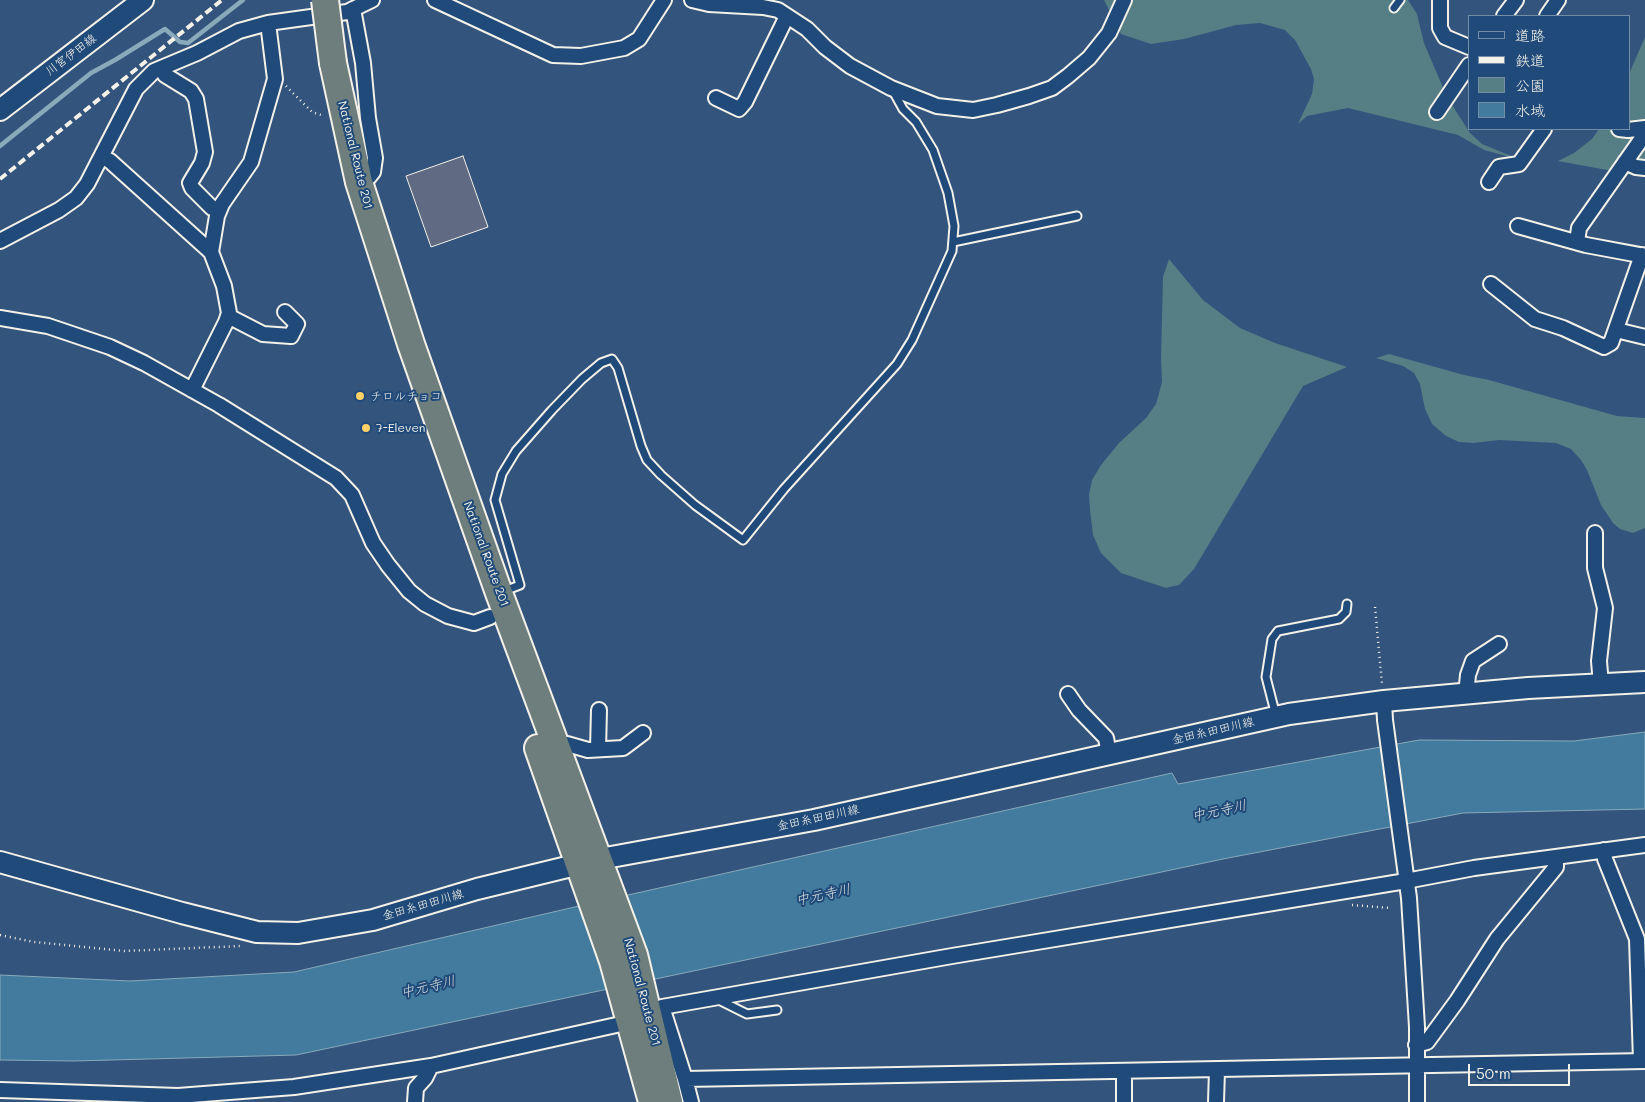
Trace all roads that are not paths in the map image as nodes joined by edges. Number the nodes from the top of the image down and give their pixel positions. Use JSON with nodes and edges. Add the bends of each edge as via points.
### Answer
{"nodes":[{"id":1,"x":143,"y":0,"type":"edge"},
{"id":2,"x":309,"y":0,"type":"edge"},
{"id":3,"x":325,"y":0,"type":"edge"},
{"id":4,"x":372,"y":0,"type":"edge"},
{"id":5,"x":435,"y":0,"type":"edge"},
{"id":6,"x":664,"y":0,"type":"edge"},
{"id":7,"x":692,"y":0,"type":"edge"},
{"id":8,"x":1124,"y":0,"type":"edge"},
{"id":9,"x":1400,"y":0,"type":"edge"},
{"id":10,"x":1440,"y":0,"type":"edge"},
{"id":11,"x":1516,"y":0,"type":"edge"},
{"id":12,"x":1558,"y":0,"type":"edge"},
{"id":13,"x":735,"y":3,"type":"edge"},
{"id":14,"x":1394,"y":8,"type":"dead end"},
{"id":15,"x":353,"y":9,"type":"junction"},
{"id":16,"x":1505,"y":15,"type":"edge"},
{"id":17,"x":1548,"y":15,"type":"edge"},
{"id":18,"x":786,"y":16,"type":"junction"},
{"id":19,"x":268,"y":23,"type":"junction"},
{"id":20,"x":1468,"y":47,"type":"edge"},
{"id":21,"x":326,"y":62,"type":"junction"},
{"id":22,"x":1468,"y":66,"type":"edge"},
{"id":23,"x":161,"y":68,"type":"junction"},
{"id":24,"x":891,"y":88,"type":"junction"},
{"id":25,"x":716,"y":98,"type":"dead end"},
{"id":26,"x":0,"y":110,"type":"edge"},
{"id":27,"x":1437,"y":112,"type":"dead end"},
{"id":28,"x":1645,"y":128,"type":"edge"},
{"id":29,"x":1543,"y":130,"type":"edge"},
{"id":30,"x":1630,"y":130,"type":"edge"},
{"id":31,"x":1645,"y":134,"type":"edge"},
{"id":32,"x":102,"y":157,"type":"junction"},
{"id":33,"x":1625,"y":162,"type":"junction"},
{"id":34,"x":1645,"y":168,"type":"edge"},
{"id":35,"x":360,"y":182,"type":"junction"},
{"id":36,"x":1489,"y":182,"type":"dead end"},
{"id":37,"x":219,"y":210,"type":"junction"},
{"id":38,"x":1077,"y":216,"type":"dead end"},
{"id":39,"x":1518,"y":226,"type":"dead end"},
{"id":40,"x":0,"y":241,"type":"edge"},
{"id":41,"x":953,"y":242,"type":"junction"},
{"id":42,"x":1577,"y":242,"type":"junction"},
{"id":43,"x":211,"y":252,"type":"junction"},
{"id":44,"x":1644,"y":255,"type":"edge"},
{"id":45,"x":1491,"y":284,"type":"dead end"},
{"id":46,"x":285,"y":312,"type":"dead end"},
{"id":47,"x":228,"y":316,"type":"junction"},
{"id":48,"x":0,"y":318,"type":"edge"},
{"id":49,"x":1616,"y":330,"type":"junction"},
{"id":50,"x":1645,"y":337,"type":"edge"},
{"id":51,"x":192,"y":390,"type":"junction"},
{"id":52,"x":1595,"y":533,"type":"dead end"},
{"id":53,"x":499,"y":593,"type":"junction"},
{"id":54,"x":1347,"y":604,"type":"dead end"},
{"id":55,"x":490,"y":617,"type":"junction"},
{"id":56,"x":1499,"y":644,"type":"dead end"},
{"id":57,"x":1645,"y":682,"type":"edge"},
{"id":58,"x":1600,"y":685,"type":"junction"},
{"id":59,"x":1068,"y":694,"type":"dead end"},
{"id":60,"x":1466,"y":694,"type":"junction"},
{"id":61,"x":599,"y":710,"type":"dead end"},
{"id":62,"x":1384,"y":711,"type":"junction"},
{"id":63,"x":1276,"y":716,"type":"junction"},
{"id":64,"x":643,"y":733,"type":"dead end"},
{"id":65,"x":557,"y":748,"type":"junction"},
{"id":66,"x":598,"y":749,"type":"junction"},
{"id":67,"x":1109,"y":754,"type":"junction"},
{"id":68,"x":1645,"y":845,"type":"edge"},
{"id":69,"x":1604,"y":850,"type":"junction"},
{"id":70,"x":1556,"y":857,"type":"junction"},
{"id":71,"x":0,"y":862,"type":"edge"},
{"id":72,"x":590,"y":862,"type":"junction"},
{"id":73,"x":1405,"y":875,"type":"junction"},
{"id":74,"x":714,"y":998,"type":"junction"},
{"id":75,"x":777,"y":1010,"type":"dead end"},
{"id":76,"x":642,"y":1011,"type":"junction"},
{"id":77,"x":1416,"y":1045,"type":"junction"},
{"id":78,"x":1643,"y":1061,"type":"edge"},
{"id":79,"x":431,"y":1066,"type":"junction"},
{"id":80,"x":1416,"y":1066,"type":"junction"},
{"id":81,"x":1217,"y":1070,"type":"junction"},
{"id":82,"x":1124,"y":1072,"type":"junction"},
{"id":83,"x":685,"y":1078,"type":"junction"},
{"id":84,"x":0,"y":1090,"type":"edge"},
{"id":85,"x":415,"y":1102,"type":"edge"},
{"id":86,"x":652,"y":1102,"type":"edge"},
{"id":87,"x":669,"y":1102,"type":"edge"},
{"id":88,"x":691,"y":1102,"type":"edge"},
{"id":89,"x":1124,"y":1102,"type":"edge"},
{"id":90,"x":1216,"y":1102,"type":"edge"},
{"id":91,"x":1416,"y":1102,"type":"edge"}],
"edges":[{"from":1,"to":26,"type":"main road","name":"川宮伊田線"},
{"from":2,"to":21,"type":"highway","name":"National Route 201"},
{"from":3,"to":21,"type":"highway","name":"National Route 201","bridge":true},
{"from":4,"to":15,"type":"street"},
{"from":5,"to":6,"type":"street","via":[[553,54],[581,56],[624,48],[638,39]]},
{"from":7,"to":13,"type":"street","via":[[709,4]]},
{"from":8,"to":24,"type":"street","via":[[1109,32],[1089,58],[1052,88],[973,110],[937,106]]},
{"from":9,"to":14,"type":"lane"},
{"from":10,"to":20,"type":"street","via":[[1440,28],[1445,37]]},
{"from":11,"to":16,"type":"street"},
{"from":12,"to":17,"type":"street"},
{"from":13,"to":18,"type":"street","via":[[778,10]]},
{"from":15,"to":19,"type":"street"},
{"from":15,"to":35,"type":"street","via":[[375,158],[373,172]]},
{"from":18,"to":24,"type":"street","via":[[807,29],[850,66]]},
{"from":18,"to":25,"type":"street","via":[[745,102],[739,109]]},
{"from":19,"to":23,"type":"street","via":[[239,31]]},
{"from":19,"to":37,"type":"street","via":[[275,79],[251,162]]},
{"from":21,"to":35,"type":"highway","name":"National Route 201"},
{"from":21,"to":55,"type":"highway","name":"National Route 201","via":[[333,119],[359,226]]},
{"from":22,"to":27,"type":"street"},
{"from":23,"to":32,"type":"street","via":[[136,89]]},
{"from":23,"to":37,"type":"street","via":[[191,91],[196,99],[205,152],[202,164],[190,183],[212,208]]},
{"from":24,"to":41,"type":"lane","via":[[933,150],[948,193],[954,226]]},
{"from":28,"to":30,"type":"street"},
{"from":29,"to":36,"type":"street","via":[[1519,164],[1499,167]]},
{"from":31,"to":33,"type":"street"},
{"from":32,"to":40,"type":"street","via":[[76,198]]},
{"from":32,"to":43,"type":"street"},
{"from":33,"to":34,"type":"street","via":[[1636,168]]},
{"from":33,"to":42,"type":"street","via":[[1579,228]]},
{"from":35,"to":53,"type":"highway","name":"National Route 201","via":[[411,344]]},
{"from":37,"to":43,"type":"street"},
{"from":38,"to":41,"type":"lane"},
{"from":39,"to":42,"type":"street"},
{"from":41,"to":53,"type":"lane","via":[[925,312],[897,364],[784,489],[743,540],[695,505],[647,460],[618,368],[612,359],[601,363],[552,410],[516,451],[502,474],[495,500],[520,585]]},
{"from":42,"to":44,"type":"street"},
{"from":43,"to":47,"type":"street","via":[[224,286]]},
{"from":44,"to":49,"type":"street"},
{"from":45,"to":49,"type":"street","via":[[1534,319],[1604,347],[1611,342]]},
{"from":46,"to":47,"type":"street","via":[[297,324],[291,336],[263,334]]},
{"from":47,"to":51,"type":"street"},
{"from":48,"to":51,"type":"street","via":[[48,326],[110,347]]},
{"from":49,"to":50,"type":"street"},
{"from":51,"to":55,"type":"street","via":[[336,478],[352,495],[373,542],[388,565],[425,604],[448,616],[474,622]]},
{"from":52,"to":58,"type":"street","via":[[1595,568],[1605,608],[1599,660]]},
{"from":53,"to":65,"type":"highway","name":"National Route 201"},
{"from":54,"to":63,"type":"lane","via":[[1346,612],[1339,619],[1278,631],[1272,638],[1266,677]]},
{"from":55,"to":72,"type":"highway","name":"National Route 201"},
{"from":56,"to":60,"type":"street","via":[[1473,661]]},
{"from":57,"to":58,"type":"main road","name":"金田糸田田川線"},
{"from":58,"to":60,"type":"main road","name":"金田糸田田川線"},
{"from":59,"to":67,"type":"street","via":[[1106,738]]},
{"from":60,"to":62,"type":"main road","name":"金田糸田田川線"},
{"from":61,"to":66,"type":"street"},
{"from":62,"to":63,"type":"main road","name":"金田糸田田川線"},
{"from":62,"to":73,"type":"street"},
{"from":63,"to":67,"type":"main road","name":"金田糸田田川線"},
{"from":64,"to":66,"type":"street","via":[[623,748]]},
{"from":65,"to":66,"type":"street","via":[[567,744],[588,750]]},
{"from":65,"to":72,"type":"highway","name":"National Route 201"},
{"from":67,"to":72,"type":"main road","name":"金田糸田田川線","via":[[814,820]]},
{"from":68,"to":69,"type":"street"},
{"from":69,"to":70,"type":"street"},
{"from":69,"to":78,"type":"street","via":[[1637,939]]},
{"from":70,"to":73,"type":"street"},
{"from":70,"to":77,"type":"street","via":[[1556,867],[1497,939],[1427,1042]]},
{"from":71,"to":72,"type":"main road","name":"金田糸田田川線","via":[[257,932],[298,933],[373,920],[477,889]]},
{"from":72,"to":76,"type":"highway","name":"National Route 201","via":[[613,961]]},
{"from":73,"to":74,"type":"street"},
{"from":73,"to":77,"type":"street","via":[[1409,898]]},
{"from":74,"to":75,"type":"lane","via":[[747,1014]]},
{"from":74,"to":76,"type":"street"},
{"from":76,"to":79,"type":"street"},
{"from":76,"to":83,"type":"street"},
{"from":76,"to":86,"type":"highway","name":"National Route 201"},
{"from":76,"to":87,"type":"highway","name":"National Route 201"},
{"from":77,"to":80,"type":"street"},
{"from":78,"to":80,"type":"street"},
{"from":79,"to":84,"type":"street","via":[[294,1087],[178,1096]]},
{"from":79,"to":85,"type":"street","via":[[416,1088]]},
{"from":80,"to":81,"type":"street"},
{"from":80,"to":91,"type":"street"},
{"from":81,"to":82,"type":"street"},
{"from":81,"to":90,"type":"street"},
{"from":82,"to":83,"type":"street"},
{"from":82,"to":89,"type":"street"},
{"from":83,"to":88,"type":"street"}]}
